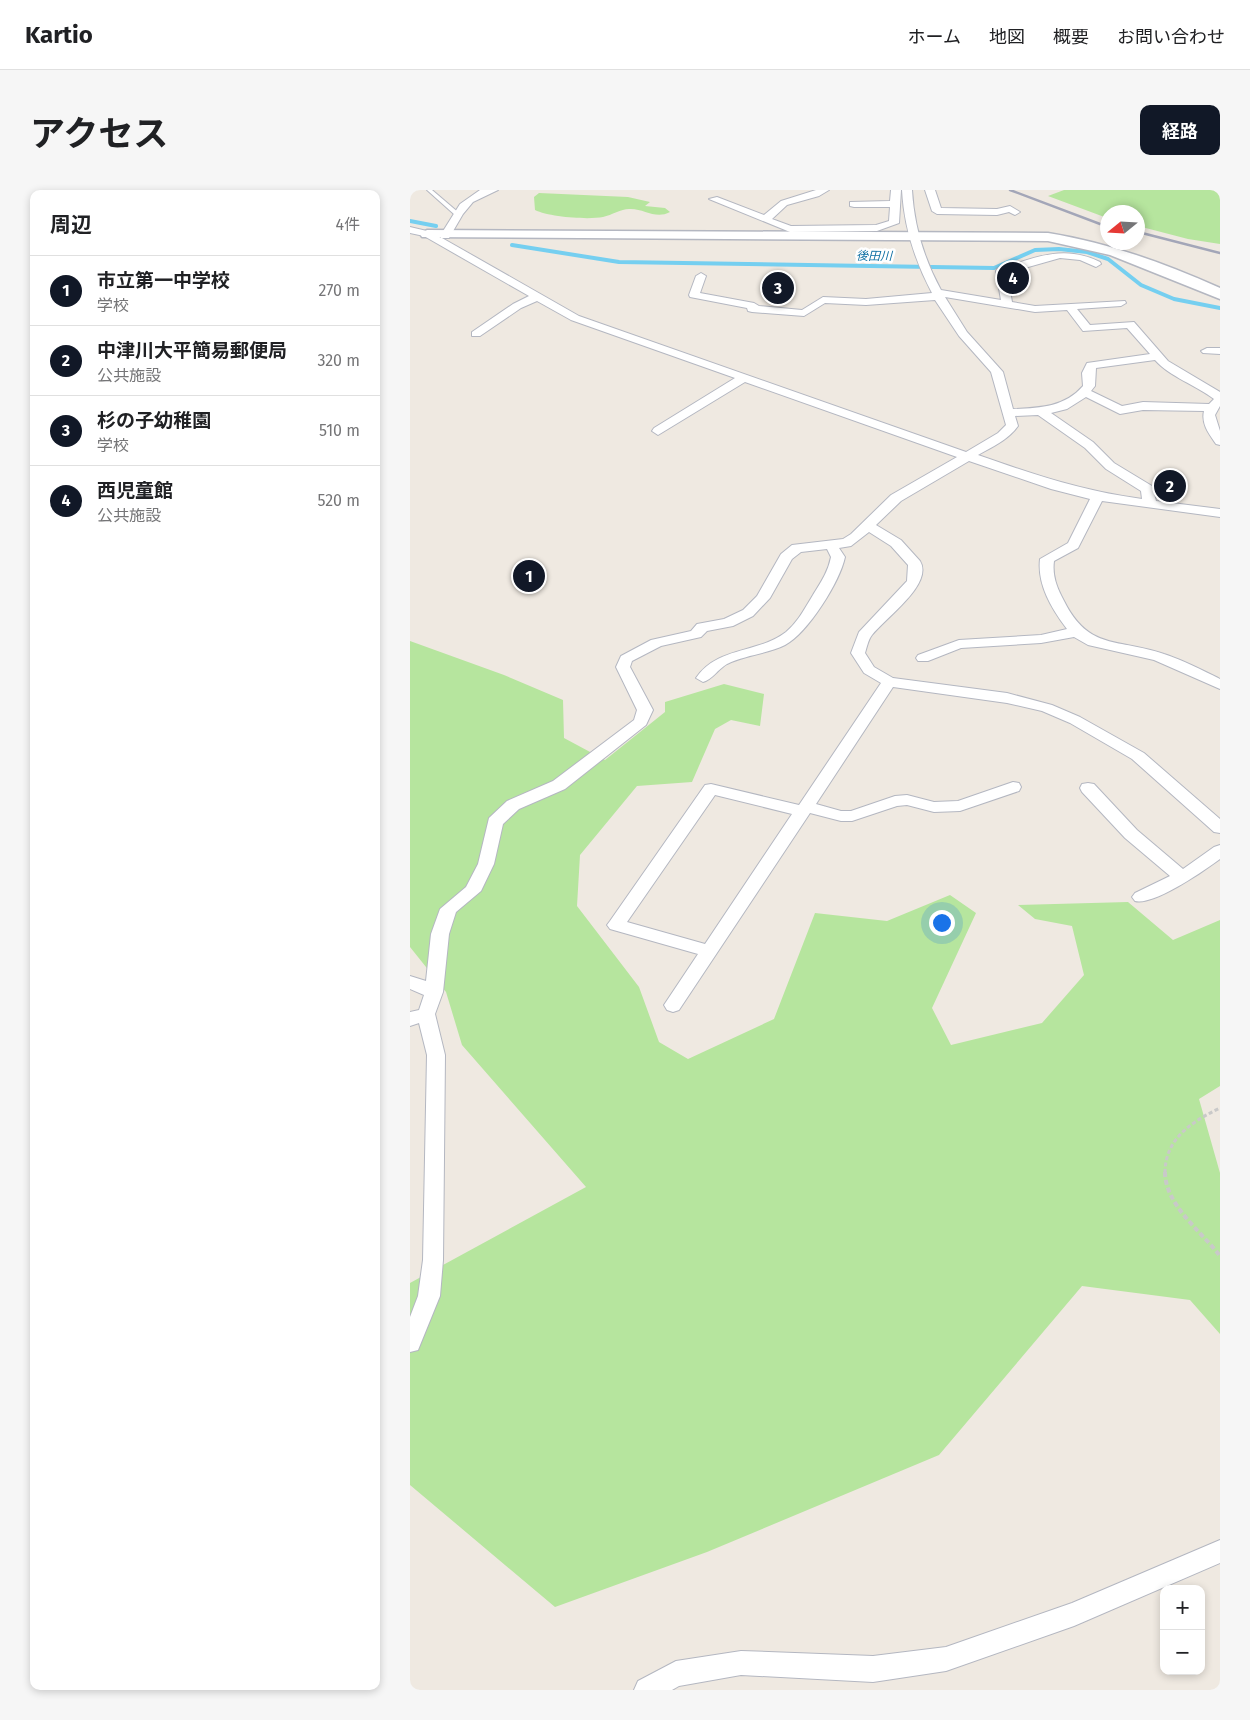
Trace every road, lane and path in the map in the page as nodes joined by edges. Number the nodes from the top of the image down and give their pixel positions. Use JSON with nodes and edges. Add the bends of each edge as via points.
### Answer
{"nodes":[{"id":1,"x":429,"y":190,"type":"edge"},
{"id":2,"x":493,"y":190,"type":"edge"},
{"id":3,"x":824,"y":190,"type":"edge"},
{"id":4,"x":896,"y":190,"type":"edge"},
{"id":5,"x":907,"y":190,"type":"edge"},
{"id":6,"x":930,"y":190,"type":"edge"},
{"id":7,"x":714,"y":199,"type":"dead end"},
{"id":8,"x":854,"y":204,"type":"dead end"},
{"id":9,"x":895,"y":204,"type":"junction"},
{"id":10,"x":1015,"y":212,"type":"dead end"},
{"id":11,"x":458,"y":214,"type":"junction"},
{"id":12,"x":766,"y":219,"type":"junction"},
{"id":13,"x":410,"y":230,"type":"edge"},
{"id":14,"x":427,"y":234,"type":"junction"},
{"id":15,"x":445,"y":236,"type":"junction"},
{"id":16,"x":912,"y":236,"type":"junction"},
{"id":17,"x":410,"y":243,"type":"edge"},
{"id":18,"x":1096,"y":264,"type":"dead end"},
{"id":19,"x":701,"y":276,"type":"dead end"},
{"id":20,"x":938,"y":294,"type":"junction"},
{"id":21,"x":1220,"y":294,"type":"edge"},
{"id":22,"x":539,"y":296,"type":"junction"},
{"id":23,"x":1121,"y":303,"type":"dead end"},
{"id":24,"x":1007,"y":305,"type":"junction"},
{"id":25,"x":1070,"y":308,"type":"junction"},
{"id":26,"x":476,"y":334,"type":"dead end"},
{"id":27,"x":1207,"y":351,"type":"dead end"},
{"id":28,"x":1220,"y":351,"type":"edge"},
{"id":29,"x":1157,"y":356,"type":"junction"},
{"id":30,"x":745,"y":378,"type":"junction"},
{"id":31,"x":1085,"y":392,"type":"junction"},
{"id":32,"x":1217,"y":402,"type":"edge"},
{"id":33,"x":1042,"y":412,"type":"junction"},
{"id":34,"x":1007,"y":413,"type":"junction"},
{"id":35,"x":658,"y":431,"type":"dead end"},
{"id":36,"x":1220,"y":441,"type":"edge"},
{"id":37,"x":967,"y":456,"type":"junction"},
{"id":38,"x":1098,"y":497,"type":"junction"},
{"id":39,"x":1150,"y":505,"type":"junction"},
{"id":40,"x":1220,"y":513,"type":"edge"},
{"id":41,"x":867,"y":525,"type":"junction"},
{"id":42,"x":831,"y":545,"type":"junction"},
{"id":43,"x":1075,"y":632,"type":"junction"},
{"id":44,"x":924,"y":658,"type":"dead end"},
{"id":45,"x":704,"y":678,"type":"dead end"},
{"id":46,"x":889,"y":682,"type":"junction"},
{"id":47,"x":1220,"y":685,"type":"edge"},
{"id":48,"x":1013,"y":786,"type":"dead end"},
{"id":49,"x":1088,"y":788,"type":"dead end"},
{"id":50,"x":804,"y":809,"type":"junction"},
{"id":51,"x":1220,"y":828,"type":"edge"},
{"id":52,"x":1220,"y":851,"type":"edge"},
{"id":53,"x":1182,"y":877,"type":"junction"},
{"id":54,"x":1141,"y":897,"type":"dead end"},
{"id":55,"x":709,"y":951,"type":"junction"},
{"id":56,"x":410,"y":982,"type":"edge"},
{"id":57,"x":434,"y":992,"type":"junction"},
{"id":58,"x":673,"y":1006,"type":"dead end"},
{"id":59,"x":418,"y":1016,"type":"edge"},
{"id":60,"x":1220,"y":1108,"type":"edge"},
{"id":61,"x":1220,"y":1256,"type":"edge"},
{"id":62,"x":410,"y":1343,"type":"edge"},
{"id":63,"x":1220,"y":1551,"type":"edge"},
{"id":64,"x":647,"y":1690,"type":"edge"}],
"edges":[{"from":1,"to":11,"type":"lane"},
{"from":2,"to":11,"type":"street","via":[[463,204]]},
{"from":3,"to":12,"type":"street","via":[[784,204]]},
{"from":4,"to":9,"type":"street"},
{"from":5,"to":16,"type":"street"},
{"from":6,"to":10,"type":"street","via":[[937,212],[1010,209]]},
{"from":7,"to":12,"type":"street"},
{"from":8,"to":9,"type":"street"},
{"from":9,"to":12,"type":"street","via":[[894,223],[877,228],[790,229]]},
{"from":11,"to":15,"type":"street"},
{"from":13,"to":14,"type":"street"},
{"from":14,"to":15,"type":"street"},
{"from":14,"to":17,"type":"street"},
{"from":14,"to":22,"type":"street"},
{"from":15,"to":16,"type":"street"},
{"from":16,"to":20,"type":"street"},
{"from":16,"to":21,"type":"street","via":[[1020,236],[1078,242],[1151,263]]},
{"from":18,"to":24,"type":"street","via":[[1078,256],[1061,255],[1042,257],[1001,271]]},
{"from":19,"to":20,"type":"street","via":[[694,295],[754,306],[752,309],[804,313],[823,300],[896,300]]},
{"from":20,"to":24,"type":"street"},
{"from":20,"to":34,"type":"street","via":[[964,336],[1000,377]]},
{"from":22,"to":26,"type":"street"},
{"from":22,"to":30,"type":"street","via":[[575,318]]},
{"from":23,"to":25,"type":"street"},
{"from":24,"to":25,"type":"street","via":[[1034,309]]},
{"from":25,"to":29,"type":"street","via":[[1087,329],[1130,324]]},
{"from":27,"to":28,"type":"street"},
{"from":29,"to":31,"type":"street","via":[[1091,365],[1089,386]]},
{"from":29,"to":32,"type":"street","via":[[1176,372],[1203,385]]},
{"from":30,"to":35,"type":"street"},
{"from":30,"to":37,"type":"street"},
{"from":31,"to":32,"type":"street","via":[[1120,410]]},
{"from":31,"to":33,"type":"street","via":[[1068,405]]},
{"from":32,"to":36,"type":"street","via":[[1209,413],[1211,428]]},
{"from":33,"to":34,"type":"street"},
{"from":33,"to":39,"type":"street","via":[[1089,445],[1110,466],[1147,489]]},
{"from":34,"to":37,"type":"street","via":[[1012,426],[1002,436]]},
{"from":37,"to":38,"type":"street"},
{"from":37,"to":41,"type":"street","via":[[896,498]]},
{"from":38,"to":39,"type":"street"},
{"from":38,"to":43,"type":"street","via":[[1073,545],[1047,558],[1044,573],[1064,620]]},
{"from":39,"to":40,"type":"street"},
{"from":41,"to":42,"type":"street","via":[[846,543]]},
{"from":41,"to":46,"type":"street","via":[[896,543],[916,564],[914,582],[864,635],[858,653],[869,670]]},
{"from":42,"to":45,"type":"street","via":[[838,557],[836,568],[807,618],[796,630],[775,644],[718,662]]},
{"from":42,"to":57,"type":"street","via":[[796,548],[786,557],[763,598],[738,619],[702,627],[696,634],[656,643],[626,659],[623,668],[643,703],[645,716],[559,785],[513,805],[495,822],[486,864],[473,891],[449,909],[440,934]]},
{"from":43,"to":44,"type":"street","via":[[1041,639],[959,644]]},
{"from":43,"to":47,"type":"street","via":[[1092,642],[1150,654]]},
{"from":46,"to":50,"type":"street"},
{"from":46,"to":51,"type":"street","via":[[1007,698],[1054,711],[1138,756]]},
{"from":48,"to":50,"type":"street","via":[[960,806],[934,808],[907,800],[895,801],[852,816]]},
{"from":49,"to":53,"type":"street","via":[[1131,834]]},
{"from":50,"to":55,"type":"street"},
{"from":50,"to":55,"type":"street","via":[[711,789],[616,925]]},
{"from":52,"to":53,"type":"street","via":[[1194,872]]},
{"from":53,"to":54,"type":"street"},
{"from":55,"to":58,"type":"street"},
{"from":56,"to":57,"type":"street"},
{"from":57,"to":59,"type":"street"},
{"from":59,"to":62,"type":"street","via":[[436,1055],[433,1260],[428,1296]]},
{"from":60,"to":61,"type":"path","via":[[1190,1124],[1174,1141],[1165,1155],[1164,1172],[1180,1209]]},
{"from":63,"to":64,"type":"street","via":[[1074,1614],[946,1659],[873,1669],[741,1663],[676,1674]]}]}
